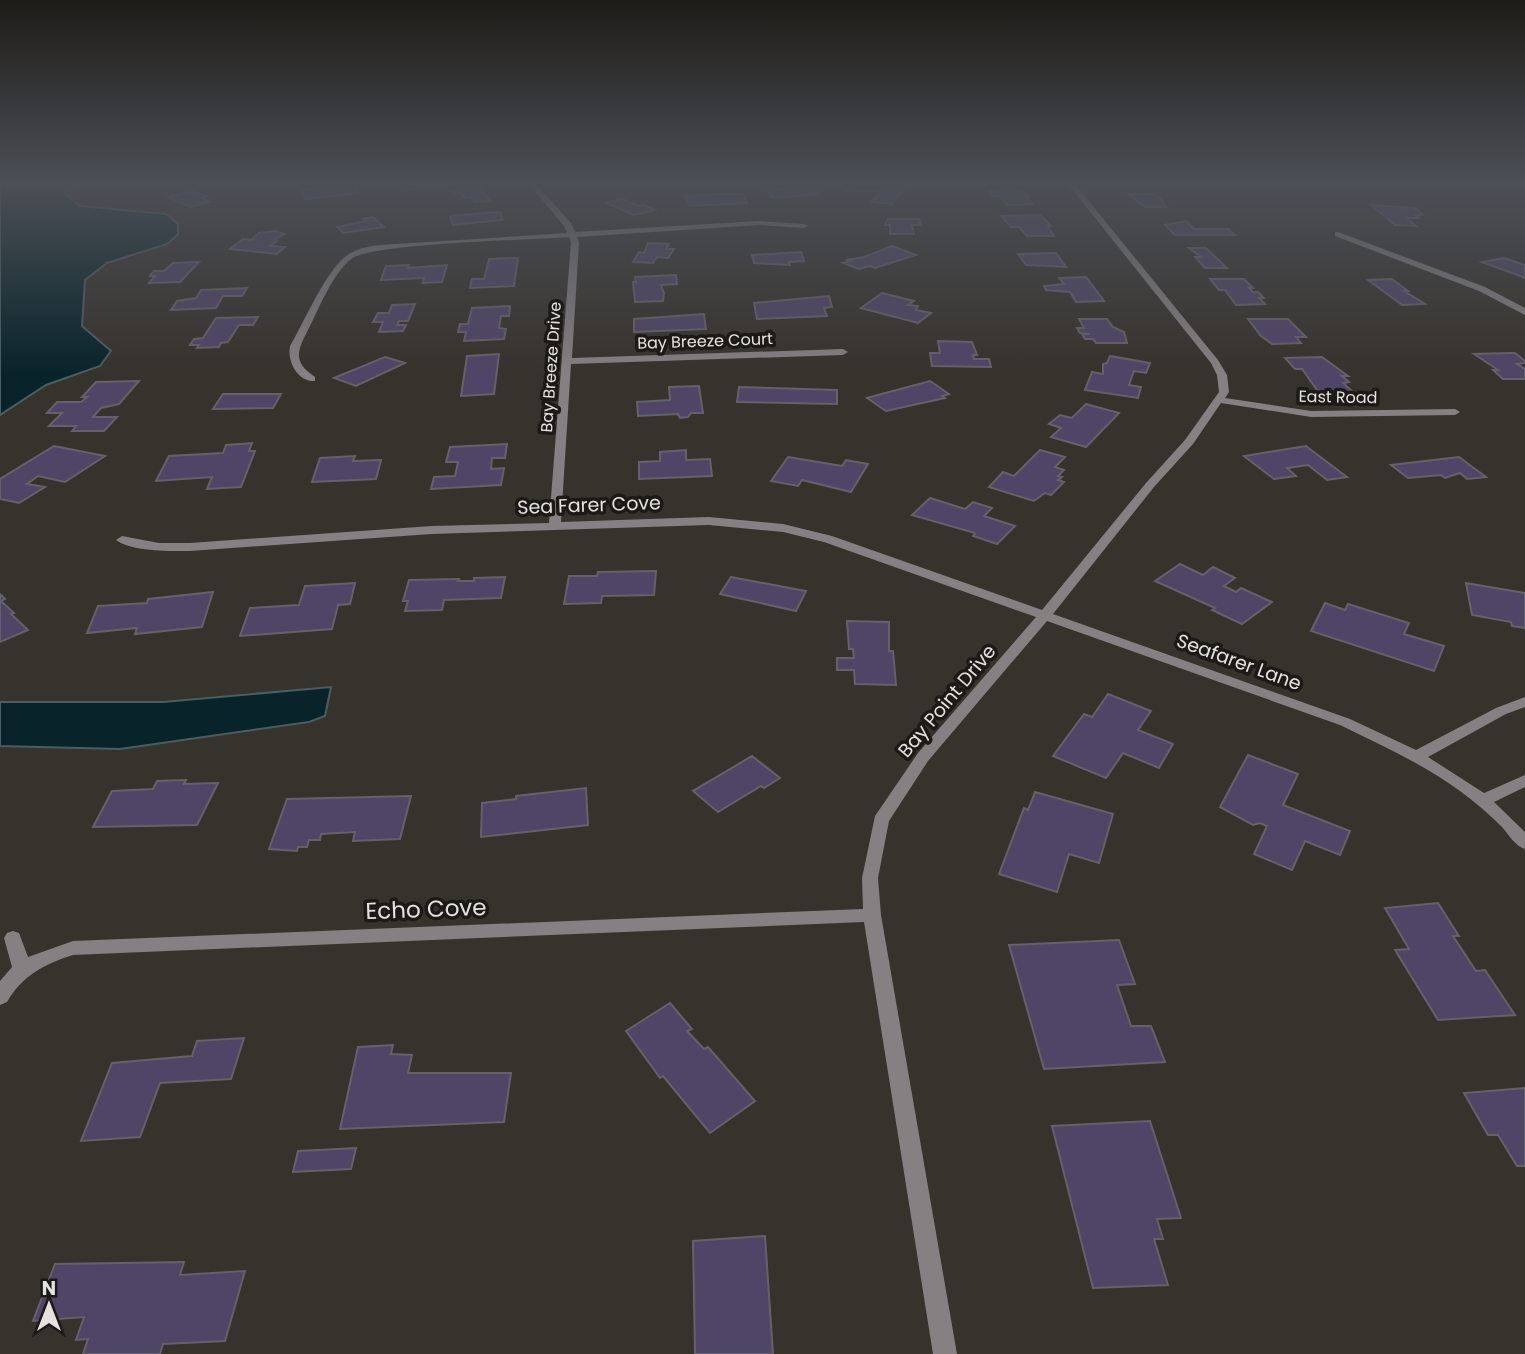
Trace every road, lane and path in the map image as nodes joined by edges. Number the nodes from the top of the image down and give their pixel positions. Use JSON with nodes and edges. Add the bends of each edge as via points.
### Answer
{"nodes":[{"id":1,"x":388,"y":247,"type":"edge"},
{"id":2,"x":575,"y":247,"type":"edge"},
{"id":3,"x":1122,"y":247,"type":"edge"},
{"id":4,"x":1373,"y":247,"type":"edge"},
{"id":5,"x":1525,"y":312,"type":"edge"},
{"id":6,"x":843,"y":352,"type":"dead end"},
{"id":7,"x":568,"y":361,"type":"junction"},
{"id":8,"x":312,"y":379,"type":"dead end"},
{"id":9,"x":1221,"y":400,"type":"junction"},
{"id":10,"x":1455,"y":412,"type":"dead end"},
{"id":11,"x":555,"y":525,"type":"junction"},
{"id":12,"x":122,"y":540,"type":"dead end"},
{"id":13,"x":1045,"y":615,"type":"junction"},
{"id":14,"x":1525,"y":702,"type":"edge"},
{"id":15,"x":1416,"y":757,"type":"junction"},
{"id":16,"x":1525,"y":780,"type":"edge"},
{"id":17,"x":1482,"y":801,"type":"junction"},
{"id":18,"x":1525,"y":843,"type":"edge"},
{"id":19,"x":872,"y":915,"type":"junction"},
{"id":20,"x":13,"y":938,"type":"dead end"},
{"id":21,"x":22,"y":969,"type":"junction"},
{"id":22,"x":0,"y":997,"type":"edge"},
{"id":23,"x":945,"y":1354,"type":"edge"}],
"edges":[{"from":1,"to":8,"type":"street","via":[[347,258],[293,353],[295,363]]},
{"from":2,"to":7,"type":"street","name":"Bay Breeze Drive"},
{"from":3,"to":9,"type":"street","via":[[1215,362],[1222,375]]},
{"from":4,"to":5,"type":"street","via":[[1482,289]]},
{"from":6,"to":7,"type":"street","name":"Bay Breeze Court"},
{"from":7,"to":11,"type":"street","name":"Bay Breeze Drive"},
{"from":9,"to":10,"type":"street","name":"East Road","via":[[1311,414]]},
{"from":9,"to":13,"type":"street","name":"Bay Point Drive"},
{"from":11,"to":12,"type":"street","name":"Sea Farer Cove","via":[[190,547]]},
{"from":11,"to":13,"type":"street","name":"Sea Farer Cove","via":[[709,522],[783,528],[828,539]]},
{"from":13,"to":15,"type":"street","name":"Seafarer Lane","via":[[1345,722]]},
{"from":13,"to":19,"type":"street","name":"Bay Point Drive","via":[[923,757],[881,820],[870,878]]},
{"from":14,"to":15,"type":"street"},
{"from":15,"to":17,"type":"street","name":"Seafarer Lane"},
{"from":16,"to":17,"type":"street"},
{"from":17,"to":18,"type":"street","name":"Seafarer Lane"},
{"from":19,"to":21,"type":"street","name":"Echo Cove","via":[[73,948],[49,954]]},
{"from":19,"to":23,"type":"street","name":"Bay Point Drive"},
{"from":20,"to":21,"type":"street"},
{"from":21,"to":22,"type":"street","name":"Echo Cove"}]}
